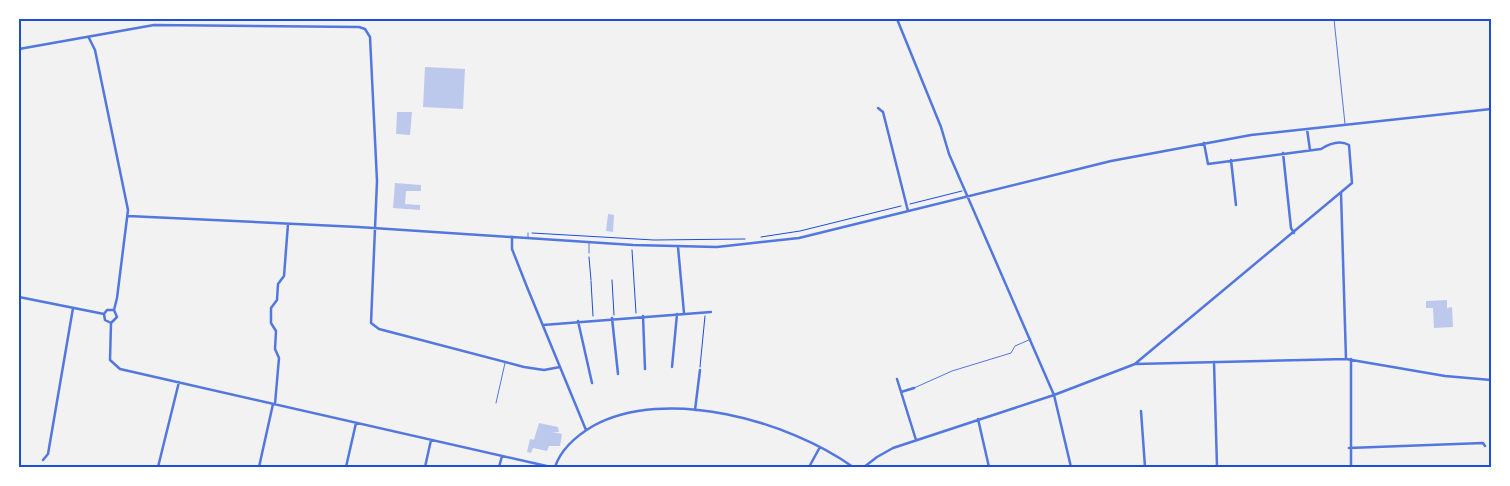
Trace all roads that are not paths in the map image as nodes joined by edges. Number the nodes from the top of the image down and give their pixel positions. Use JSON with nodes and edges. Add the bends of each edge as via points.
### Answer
{"nodes":[{"id":1,"x":897,"y":19,"type":"edge"},
{"id":2,"x":1334,"y":19,"type":"edge"},
{"id":3,"x":89,"y":38,"type":"junction"},
{"id":4,"x":19,"y":49,"type":"edge"},
{"id":5,"x":878,"y":108,"type":"dead end"},
{"id":6,"x":1491,"y":109,"type":"edge"},
{"id":7,"x":1345,"y":125,"type":"junction"},
{"id":8,"x":1307,"y":129,"type":"junction"},
{"id":9,"x":1204,"y":143,"type":"junction"},
{"id":10,"x":1310,"y":150,"type":"junction"},
{"id":11,"x":1283,"y":153,"type":"junction"},
{"id":12,"x":1231,"y":160,"type":"junction"},
{"id":13,"x":1341,"y":192,"type":"junction"},
{"id":14,"x":968,"y":196,"type":"junction"},
{"id":15,"x":1236,"y":205,"type":"dead end"},
{"id":16,"x":908,"y":211,"type":"junction"},
{"id":17,"x":128,"y":216,"type":"junction"},
{"id":18,"x":288,"y":224,"type":"junction"},
{"id":19,"x":376,"y":229,"type":"junction"},
{"id":20,"x":528,"y":233,"type":"road end"},
{"id":21,"x":1294,"y":233,"type":"junction"},
{"id":22,"x":512,"y":237,"type":"junction"},
{"id":23,"x":528,"y":238,"type":"junction"},
{"id":24,"x":589,"y":242,"type":"junction"},
{"id":25,"x":678,"y":247,"type":"junction"},
{"id":26,"x":589,"y":252,"type":"road end"},
{"id":27,"x":19,"y":297,"type":"edge"},
{"id":28,"x":73,"y":308,"type":"junction"},
{"id":29,"x":114,"y":310,"type":"junction"},
{"id":30,"x":711,"y":312,"type":"dead end"},
{"id":31,"x":684,"y":313,"type":"junction"},
{"id":32,"x":104,"y":314,"type":"junction"},
{"id":33,"x":677,"y":314,"type":"junction"},
{"id":34,"x":643,"y":316,"type":"junction"},
{"id":35,"x":613,"y":318,"type":"junction"},
{"id":36,"x":578,"y":321,"type":"junction"},
{"id":37,"x":111,"y":322,"type":"junction"},
{"id":38,"x":543,"y":325,"type":"junction"},
{"id":39,"x":1031,"y":339,"type":"junction"},
{"id":40,"x":1346,"y":359,"type":"junction"},
{"id":41,"x":1351,"y":359,"type":"junction"},
{"id":42,"x":1214,"y":362,"type":"junction"},
{"id":43,"x":505,"y":363,"type":"junction"},
{"id":44,"x":1135,"y":364,"type":"junction"},
{"id":45,"x":560,"y":367,"type":"junction"},
{"id":46,"x":672,"y":367,"type":"dead end"},
{"id":47,"x":645,"y":369,"type":"dead end"},
{"id":48,"x":700,"y":370,"type":"road end"},
{"id":49,"x":618,"y":374,"type":"dead end"},
{"id":50,"x":897,"y":379,"type":"dead end"},
{"id":51,"x":1491,"y":380,"type":"edge"},
{"id":52,"x":179,"y":382,"type":"junction"},
{"id":53,"x":592,"y":383,"type":"dead end"},
{"id":54,"x":914,"y":388,"type":"joint"},
{"id":55,"x":901,"y":392,"type":"junction"},
{"id":56,"x":1054,"y":395,"type":"junction"},
{"id":57,"x":496,"y":403,"type":"dead end"},
{"id":58,"x":274,"y":404,"type":"junction"},
{"id":59,"x":695,"y":410,"type":"junction"},
{"id":60,"x":1141,"y":412,"type":"dead end"},
{"id":61,"x":978,"y":419,"type":"junction"},
{"id":62,"x":356,"y":423,"type":"junction"},
{"id":63,"x":586,"y":430,"type":"junction"},
{"id":64,"x":431,"y":440,"type":"junction"},
{"id":65,"x":916,"y":440,"type":"junction"},
{"id":66,"x":1485,"y":446,"type":"dead end"},
{"id":67,"x":820,"y":447,"type":"junction"},
{"id":68,"x":1349,"y":448,"type":"junction"},
{"id":69,"x":502,"y":456,"type":"junction"},
{"id":70,"x":43,"y":460,"type":"dead end"},
{"id":71,"x":158,"y":467,"type":"edge"},
{"id":72,"x":259,"y":467,"type":"edge"},
{"id":73,"x":346,"y":467,"type":"edge"},
{"id":74,"x":425,"y":467,"type":"edge"},
{"id":75,"x":499,"y":467,"type":"edge"},
{"id":76,"x":550,"y":467,"type":"edge"},
{"id":77,"x":555,"y":467,"type":"edge"},
{"id":78,"x":809,"y":467,"type":"edge"},
{"id":79,"x":853,"y":467,"type":"edge"},
{"id":80,"x":864,"y":467,"type":"edge"},
{"id":81,"x":989,"y":467,"type":"edge"},
{"id":82,"x":1071,"y":467,"type":"edge"},
{"id":83,"x":1145,"y":467,"type":"edge"},
{"id":84,"x":1217,"y":467,"type":"edge"},
{"id":85,"x":1351,"y":467,"type":"edge"}],
"edges":[{"from":1,"to":14,"type":"street"},
{"from":2,"to":7,"type":"lane"},
{"from":3,"to":4,"type":"street"},
{"from":3,"to":17,"type":"street","via":[[94,45]]},
{"from":3,"to":19,"type":"street","via":[[130,28],[168,25],[365,29],[370,37],[376,132]]},
{"from":5,"to":16,"type":"street","via":[[883,112]]},
{"from":6,"to":7,"type":"street"},
{"from":7,"to":8,"type":"street"},
{"from":8,"to":9,"type":"street"},
{"from":8,"to":10,"type":"street"},
{"from":9,"to":12,"type":"street","via":[[1208,164]]},
{"from":9,"to":14,"type":"street","via":[[1111,161]]},
{"from":10,"to":11,"type":"street"},
{"from":10,"to":13,"type":"street","via":[[1321,149],[1328,144],[1348,145],[1352,183]]},
{"from":11,"to":12,"type":"street"},
{"from":11,"to":21,"type":"street"},
{"from":12,"to":15,"type":"street"},
{"from":13,"to":21,"type":"street"},
{"from":13,"to":40,"type":"street"},
{"from":14,"to":16,"type":"street"},
{"from":14,"to":39,"type":"street"},
{"from":16,"to":25,"type":"street","via":[[778,242]]},
{"from":17,"to":18,"type":"street"},
{"from":17,"to":29,"type":"street"},
{"from":18,"to":19,"type":"street"},
{"from":18,"to":58,"type":"street","via":[[284,276],[278,284],[277,300],[271,308],[271,323],[276,331],[275,349],[279,358]]},
{"from":19,"to":22,"type":"street"},
{"from":19,"to":43,"type":"street","via":[[370,319],[374,326]]},
{"from":20,"to":23,"type":"lane"},
{"from":21,"to":44,"type":"street"},
{"from":22,"to":23,"type":"street"},
{"from":22,"to":38,"type":"street","via":[[512,249]]},
{"from":23,"to":24,"type":"street"},
{"from":24,"to":25,"type":"street"},
{"from":24,"to":26,"type":"lane"},
{"from":25,"to":31,"type":"street"},
{"from":27,"to":28,"type":"street"},
{"from":28,"to":32,"type":"street"},
{"from":28,"to":70,"type":"street","via":[[48,454]]},
{"from":29,"to":32,"type":"street","via":[[107,310]]},
{"from":29,"to":37,"type":"street","via":[[117,317]]},
{"from":30,"to":31,"type":"street"},
{"from":31,"to":33,"type":"street"},
{"from":32,"to":37,"type":"street","via":[[105,320]]},
{"from":33,"to":34,"type":"street"},
{"from":33,"to":46,"type":"street"},
{"from":34,"to":35,"type":"street"},
{"from":34,"to":47,"type":"street"},
{"from":35,"to":36,"type":"street"},
{"from":35,"to":49,"type":"street"},
{"from":36,"to":38,"type":"street"},
{"from":36,"to":53,"type":"street"},
{"from":37,"to":52,"type":"street","via":[[110,360],[120,369]]},
{"from":38,"to":45,"type":"street"},
{"from":39,"to":54,"type":"lane","via":[[1015,346],[1011,353],[952,371]]},
{"from":39,"to":56,"type":"street"},
{"from":40,"to":41,"type":"street"},
{"from":40,"to":42,"type":"street"},
{"from":41,"to":51,"type":"street","via":[[1401,370]]},
{"from":41,"to":68,"type":"street"},
{"from":42,"to":44,"type":"street"},
{"from":42,"to":84,"type":"street"},
{"from":43,"to":45,"type":"street","via":[[544,370]]},
{"from":43,"to":57,"type":"lane"},
{"from":44,"to":56,"type":"street"},
{"from":45,"to":63,"type":"street"},
{"from":48,"to":59,"type":"street"},
{"from":50,"to":55,"type":"street"},
{"from":52,"to":58,"type":"street"},
{"from":52,"to":71,"type":"street"},
{"from":54,"to":55,"type":"street"},
{"from":55,"to":65,"type":"street"},
{"from":56,"to":61,"type":"street"},
{"from":56,"to":82,"type":"street"},
{"from":58,"to":62,"type":"street"},
{"from":58,"to":72,"type":"street"},
{"from":59,"to":63,"type":"street","via":[[658,408],[632,411]]},
{"from":59,"to":67,"type":"street","via":[[762,424]]},
{"from":60,"to":83,"type":"street"},
{"from":61,"to":65,"type":"street"},
{"from":61,"to":81,"type":"street"},
{"from":62,"to":64,"type":"street"},
{"from":62,"to":73,"type":"street"},
{"from":63,"to":77,"type":"street","via":[[562,451]]},
{"from":64,"to":69,"type":"street"},
{"from":64,"to":74,"type":"street"},
{"from":65,"to":80,"type":"street","via":[[885,452]]},
{"from":66,"to":68,"type":"street","via":[[1483,443]]},
{"from":67,"to":78,"type":"street"},
{"from":67,"to":79,"type":"street"},
{"from":68,"to":85,"type":"street"},
{"from":69,"to":75,"type":"street"},
{"from":69,"to":76,"type":"street"}]}
